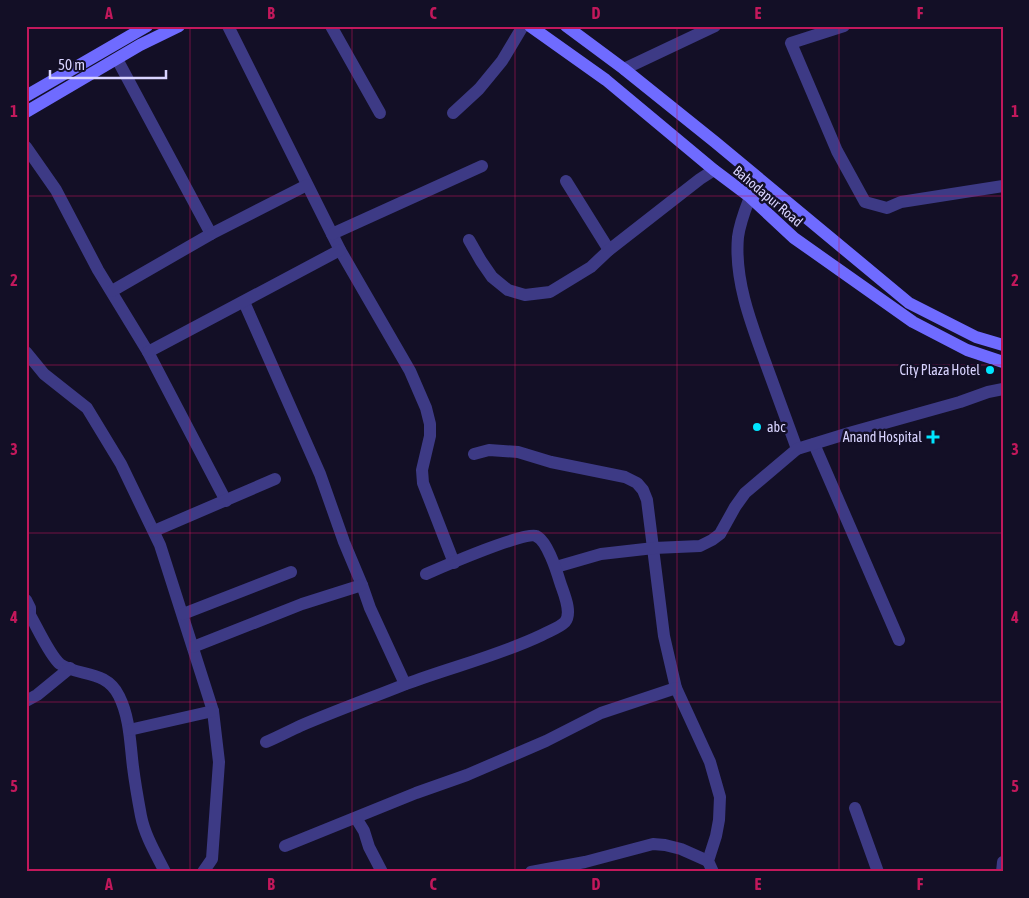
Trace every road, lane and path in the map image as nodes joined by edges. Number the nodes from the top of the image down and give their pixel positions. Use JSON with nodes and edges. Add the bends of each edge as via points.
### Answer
{"nodes":[{"id":1,"x":147,"y":26,"type":"edge"},
{"id":2,"x":179,"y":26,"type":"edge"},
{"id":3,"x":228,"y":26,"type":"edge"},
{"id":4,"x":331,"y":26,"type":"edge"},
{"id":5,"x":523,"y":26,"type":"edge"},
{"id":6,"x":530,"y":26,"type":"edge"},
{"id":7,"x":566,"y":26,"type":"edge"},
{"id":8,"x":715,"y":26,"type":"edge"},
{"id":9,"x":844,"y":26,"type":"edge"},
{"id":10,"x":132,"y":30,"type":"edge"},
{"id":11,"x":116,"y":59,"type":"junction"},
{"id":12,"x":624,"y":69,"type":"junction"},
{"id":13,"x":26,"y":96,"type":"edge"},
{"id":14,"x":26,"y":112,"type":"edge"},
{"id":15,"x":380,"y":113,"type":"dead end"},
{"id":16,"x":453,"y":113,"type":"dead end"},
{"id":17,"x":26,"y":147,"type":"edge"},
{"id":18,"x":482,"y":166,"type":"dead end"},
{"id":19,"x":714,"y":170,"type":"junction"},
{"id":20,"x":566,"y":181,"type":"dead end"},
{"id":21,"x":307,"y":185,"type":"junction"},
{"id":22,"x":1003,"y":186,"type":"edge"},
{"id":23,"x":750,"y":196,"type":"junction"},
{"id":24,"x":211,"y":234,"type":"junction"},
{"id":25,"x":332,"y":234,"type":"junction"},
{"id":26,"x":469,"y":240,"type":"dead end"},
{"id":27,"x":340,"y":250,"type":"junction"},
{"id":28,"x":609,"y":250,"type":"junction"},
{"id":29,"x":112,"y":291,"type":"junction"},
{"id":30,"x":244,"y":302,"type":"junction"},
{"id":31,"x":1003,"y":345,"type":"edge"},
{"id":32,"x":26,"y":352,"type":"edge"},
{"id":33,"x":148,"y":352,"type":"junction"},
{"id":34,"x":1003,"y":362,"type":"edge"},
{"id":35,"x":1003,"y":389,"type":"edge"},
{"id":36,"x":814,"y":444,"type":"junction"},
{"id":37,"x":797,"y":449,"type":"junction"},
{"id":38,"x":474,"y":454,"type":"dead end"},
{"id":39,"x":275,"y":479,"type":"dead end"},
{"id":40,"x":226,"y":501,"type":"junction"},
{"id":41,"x":154,"y":532,"type":"junction"},
{"id":42,"x":654,"y":548,"type":"junction"},
{"id":43,"x":454,"y":563,"type":"junction"},
{"id":44,"x":556,"y":568,"type":"junction"},
{"id":45,"x":291,"y":572,"type":"dead end"},
{"id":46,"x":426,"y":574,"type":"dead end"},
{"id":47,"x":362,"y":585,"type":"junction"},
{"id":48,"x":26,"y":600,"type":"edge"},
{"id":49,"x":183,"y":614,"type":"junction"},
{"id":50,"x":28,"y":617,"type":"edge"},
{"id":51,"x":899,"y":640,"type":"dead end"},
{"id":52,"x":193,"y":647,"type":"junction"},
{"id":53,"x":70,"y":668,"type":"junction"},
{"id":54,"x":406,"y":684,"type":"junction"},
{"id":55,"x":676,"y":688,"type":"junction"},
{"id":56,"x":26,"y":702,"type":"edge"},
{"id":57,"x":213,"y":711,"type":"junction"},
{"id":58,"x":129,"y":730,"type":"junction"},
{"id":59,"x":266,"y":742,"type":"dead end"},
{"id":60,"x":856,"y":808,"type":"dead end"},
{"id":61,"x":356,"y":818,"type":"junction"},
{"id":62,"x":285,"y":846,"type":"dead end"},
{"id":63,"x":1003,"y":862,"type":"edge"},
{"id":64,"x":710,"y":866,"type":"edge"},
{"id":65,"x":165,"y":872,"type":"edge"},
{"id":66,"x":203,"y":872,"type":"edge"},
{"id":67,"x":382,"y":872,"type":"edge"},
{"id":68,"x":531,"y":872,"type":"edge"},
{"id":69,"x":878,"y":872,"type":"edge"},
{"id":70,"x":1002,"y":872,"type":"edge"}],
"edges":[{"from":1,"to":10,"type":"main road"},
{"from":2,"to":11,"type":"main road"},
{"from":3,"to":21,"type":"street"},
{"from":4,"to":15,"type":"street"},
{"from":5,"to":16,"type":"street","via":[[480,89]]},
{"from":6,"to":19,"type":"main road","name":"Bahodapur Road","via":[[606,80]]},
{"from":7,"to":12,"type":"main road"},
{"from":8,"to":12,"type":"street"},
{"from":9,"to":22,"type":"street","via":[[791,43],[837,151],[864,202],[887,208],[901,202]]},
{"from":10,"to":13,"type":"main road"},
{"from":11,"to":14,"type":"main road"},
{"from":11,"to":24,"type":"street"},
{"from":12,"to":31,"type":"main road","via":[[909,303],[976,337]]},
{"from":17,"to":29,"type":"street","via":[[56,190]]},
{"from":18,"to":25,"type":"street"},
{"from":19,"to":23,"type":"main road","name":"Bahodapur Road"},
{"from":19,"to":28,"type":"street"},
{"from":20,"to":28,"type":"street"},
{"from":21,"to":24,"type":"street"},
{"from":21,"to":25,"type":"street"},
{"from":23,"to":34,"type":"main road","name":"Bahodapur Road","via":[[794,238],[913,322],[967,350]]},
{"from":23,"to":37,"type":"street","via":[[738,238],[742,286],[752,326]]},
{"from":24,"to":29,"type":"street"},
{"from":25,"to":27,"type":"street"},
{"from":26,"to":28,"type":"street","via":[[492,276],[508,290],[525,295],[550,292],[591,267]]},
{"from":27,"to":30,"type":"street"},
{"from":27,"to":43,"type":"street","via":[[410,371],[426,408],[430,436],[422,470],[423,484]]},
{"from":29,"to":33,"type":"street"},
{"from":30,"to":33,"type":"street"},
{"from":30,"to":47,"type":"street","via":[[320,474]]},
{"from":32,"to":41,"type":"street","via":[[44,374],[87,408],[121,464]]},
{"from":33,"to":40,"type":"street"},
{"from":35,"to":36,"type":"street"},
{"from":36,"to":37,"type":"street"},
{"from":36,"to":51,"type":"street"},
{"from":37,"to":42,"type":"street","via":[[746,494],[720,534],[712,540],[700,546]]},
{"from":38,"to":42,"type":"street","via":[[489,450],[518,452],[625,477],[643,490]]},
{"from":39,"to":40,"type":"street"},
{"from":40,"to":41,"type":"street"},
{"from":41,"to":49,"type":"street"},
{"from":42,"to":44,"type":"street","via":[[601,554]]},
{"from":42,"to":55,"type":"street","via":[[664,636]]},
{"from":43,"to":44,"type":"street","via":[[527,535],[536,535],[542,540]]},
{"from":43,"to":46,"type":"street"},
{"from":44,"to":54,"type":"street","via":[[568,612],[565,621],[505,651]]},
{"from":45,"to":49,"type":"street"},
{"from":47,"to":52,"type":"street","via":[[302,604]]},
{"from":47,"to":54,"type":"street"},
{"from":48,"to":50,"type":"street","via":[[30,608]]},
{"from":49,"to":52,"type":"street"},
{"from":50,"to":53,"type":"street","via":[[54,656]]},
{"from":52,"to":57,"type":"street"},
{"from":53,"to":56,"type":"street"},
{"from":53,"to":58,"type":"street","via":[[96,675],[107,682],[118,694]]},
{"from":54,"to":59,"type":"street"},
{"from":55,"to":61,"type":"street","via":[[601,712],[490,765]]},
{"from":55,"to":64,"type":"street","via":[[710,762],[720,797]]},
{"from":57,"to":58,"type":"street"},
{"from":57,"to":66,"type":"street","via":[[219,762],[214,844],[212,859]]},
{"from":58,"to":65,"type":"street","via":[[142,818]]},
{"from":60,"to":69,"type":"street"},
{"from":61,"to":62,"type":"street"},
{"from":61,"to":67,"type":"street"},
{"from":63,"to":70,"type":"street"},
{"from":64,"to":68,"type":"street","via":[[681,849],[653,844]]}]}
